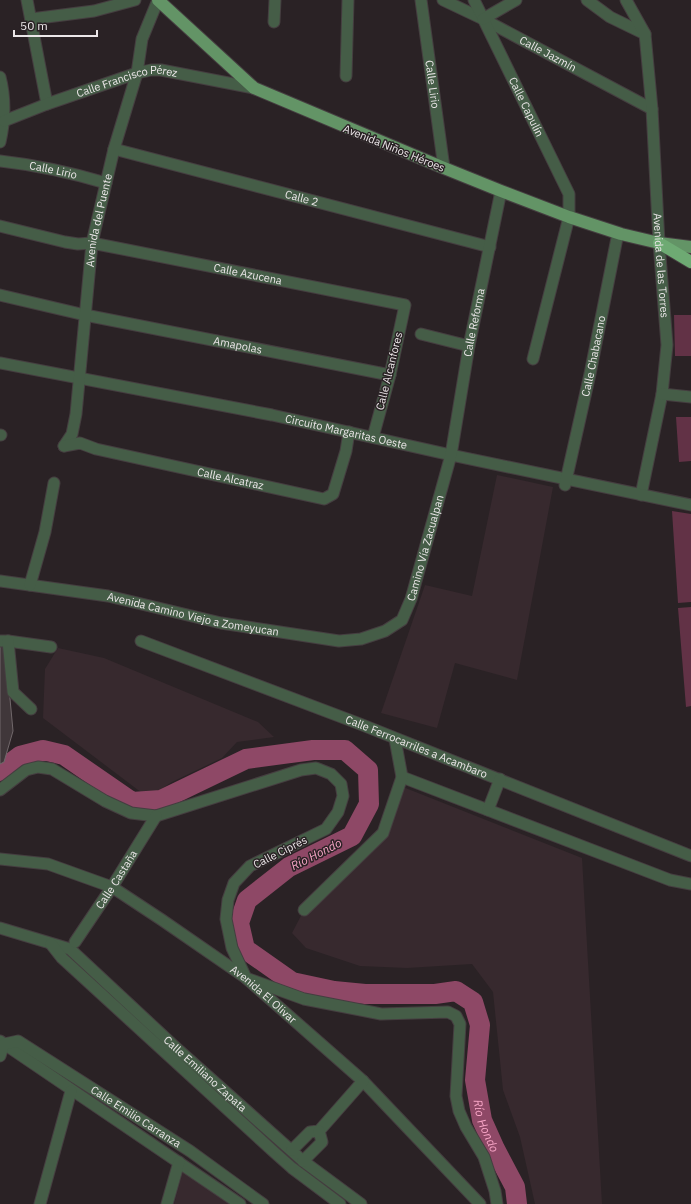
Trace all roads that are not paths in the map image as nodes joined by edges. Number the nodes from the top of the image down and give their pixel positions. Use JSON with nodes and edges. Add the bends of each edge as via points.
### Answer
{"nodes":[{"id":1,"x":27,"y":0,"type":"edge"},
{"id":2,"x":134,"y":0,"type":"edge"},
{"id":3,"x":158,"y":0,"type":"edge"},
{"id":4,"x":275,"y":0,"type":"edge"},
{"id":5,"x":348,"y":0,"type":"edge"},
{"id":6,"x":421,"y":0,"type":"edge"},
{"id":7,"x":443,"y":0,"type":"edge"},
{"id":8,"x":474,"y":0,"type":"edge"},
{"id":9,"x":516,"y":0,"type":"edge"},
{"id":10,"x":587,"y":0,"type":"edge"},
{"id":11,"x":626,"y":0,"type":"edge"},
{"id":12,"x":31,"y":19,"type":"junction"},
{"id":13,"x":483,"y":19,"type":"junction"},
{"id":14,"x":274,"y":22,"type":"dead end"},
{"id":15,"x":645,"y":34,"type":"junction"},
{"id":16,"x":137,"y":73,"type":"junction"},
{"id":17,"x":346,"y":76,"type":"dead end"},
{"id":18,"x":1,"y":84,"type":"edge"},
{"id":19,"x":254,"y":88,"type":"junction"},
{"id":20,"x":47,"y":104,"type":"junction"},
{"id":21,"x":652,"y":109,"type":"junction"},
{"id":22,"x":4,"y":121,"type":"junction"},
{"id":23,"x":0,"y":142,"type":"edge"},
{"id":24,"x":114,"y":149,"type":"junction"},
{"id":25,"x":0,"y":161,"type":"edge"},
{"id":26,"x":444,"y":168,"type":"junction"},
{"id":27,"x":106,"y":183,"type":"junction"},
{"id":28,"x":501,"y":192,"type":"junction"},
{"id":29,"x":569,"y":217,"type":"junction"},
{"id":30,"x":0,"y":226,"type":"edge"},
{"id":31,"x":618,"y":233,"type":"junction"},
{"id":32,"x":92,"y":243,"type":"junction"},
{"id":33,"x":659,"y":243,"type":"junction"},
{"id":34,"x":490,"y":247,"type":"junction"},
{"id":35,"x":691,"y":247,"type":"edge"},
{"id":36,"x":691,"y":262,"type":"edge"},
{"id":37,"x":0,"y":295,"type":"edge"},
{"id":38,"x":405,"y":305,"type":"joint"},
{"id":39,"x":85,"y":315,"type":"junction"},
{"id":40,"x":420,"y":334,"type":"dead end"},
{"id":41,"x":469,"y":346,"type":"junction"},
{"id":42,"x":533,"y":359,"type":"dead end"},
{"id":43,"x":0,"y":362,"type":"edge"},
{"id":44,"x":390,"y":374,"type":"junction"},
{"id":45,"x":79,"y":378,"type":"junction"},
{"id":46,"x":662,"y":394,"type":"junction"},
{"id":47,"x":691,"y":397,"type":"edge"},
{"id":48,"x":349,"y":432,"type":"junction"},
{"id":49,"x":373,"y":437,"type":"junction"},
{"id":50,"x":64,"y":446,"type":"joint"},
{"id":51,"x":451,"y":455,"type":"junction"},
{"id":52,"x":566,"y":482,"type":"junction"},
{"id":53,"x":54,"y":483,"type":"dead end"},
{"id":54,"x":642,"y":495,"type":"junction"},
{"id":55,"x":691,"y":505,"type":"edge"},
{"id":56,"x":0,"y":581,"type":"edge"},
{"id":57,"x":30,"y":585,"type":"junction"},
{"id":58,"x":385,"y":631,"type":"joint"},
{"id":59,"x":4,"y":641,"type":"edge"},
{"id":60,"x":141,"y":641,"type":"dead end"},
{"id":61,"x":51,"y":647,"type":"dead end"},
{"id":62,"x":31,"y":709,"type":"dead end"},
{"id":63,"x":396,"y":739,"type":"junction"},
{"id":64,"x":402,"y":777,"type":"junction"},
{"id":65,"x":500,"y":779,"type":"junction"},
{"id":66,"x":0,"y":790,"type":"edge"},
{"id":67,"x":488,"y":810,"type":"junction"},
{"id":68,"x":156,"y":816,"type":"junction"},
{"id":69,"x":691,"y":856,"type":"edge"},
{"id":70,"x":0,"y":859,"type":"edge"},
{"id":71,"x":691,"y":884,"type":"edge"},
{"id":72,"x":112,"y":887,"type":"junction"},
{"id":73,"x":304,"y":910,"type":"dead end"},
{"id":74,"x":0,"y":928,"type":"edge"},
{"id":75,"x":75,"y":942,"type":"dead end"},
{"id":76,"x":52,"y":944,"type":"junction"},
{"id":77,"x":246,"y":978,"type":"junction"},
{"id":78,"x":2,"y":1042,"type":"edge"},
{"id":79,"x":0,"y":1056,"type":"edge"},
{"id":80,"x":362,"y":1081,"type":"junction"},
{"id":81,"x":71,"y":1090,"type":"junction"},
{"id":82,"x":319,"y":1131,"type":"junction"},
{"id":83,"x":292,"y":1150,"type":"junction"},
{"id":84,"x":303,"y":1161,"type":"junction"},
{"id":85,"x":179,"y":1162,"type":"junction"},
{"id":86,"x":40,"y":1204,"type":"edge"},
{"id":87,"x":167,"y":1204,"type":"edge"},
{"id":88,"x":240,"y":1204,"type":"edge"},
{"id":89,"x":263,"y":1204,"type":"edge"},
{"id":90,"x":340,"y":1204,"type":"edge"},
{"id":91,"x":361,"y":1204,"type":"edge"},
{"id":92,"x":480,"y":1204,"type":"edge"},
{"id":93,"x":497,"y":1204,"type":"edge"}],
"edges":[{"from":1,"to":12,"type":"street"},
{"from":2,"to":12,"type":"street","via":[[94,11]]},
{"from":3,"to":16,"type":"street","name":"Avenida del Puente","via":[[142,39]]},
{"from":3,"to":19,"type":"main road","name":"Avenida Niños Héroes"},
{"from":4,"to":14,"type":"street"},
{"from":5,"to":17,"type":"street"},
{"from":6,"to":26,"type":"street","name":"Calle Lirio"},
{"from":7,"to":13,"type":"street","name":"Calle Jazmín"},
{"from":8,"to":13,"type":"street","name":"Calle Capulín"},
{"from":9,"to":13,"type":"street"},
{"from":10,"to":15,"type":"street","via":[[610,17]]},
{"from":11,"to":15,"type":"street"},
{"from":12,"to":20,"type":"street"},
{"from":13,"to":21,"type":"street","name":"Calle Jazmín"},
{"from":13,"to":29,"type":"street","name":"Calle Capulín","via":[[569,194]]},
{"from":15,"to":21,"type":"street","name":"Avenida de las Torres"},
{"from":16,"to":19,"type":"street","name":"Calle Francisco Pérez","via":[[161,70]]},
{"from":16,"to":20,"type":"street","name":"Calle Francisco Pérez"},
{"from":16,"to":24,"type":"street","name":"Avenida del Puente"},
{"from":18,"to":22,"type":"street"},
{"from":19,"to":26,"type":"main road","name":"Avenida Niños Héroes"},
{"from":20,"to":22,"type":"street","name":"Calle Francisco Pérez"},
{"from":21,"to":33,"type":"street","name":"Avenida de las Torres"},
{"from":22,"to":23,"type":"street"},
{"from":24,"to":27,"type":"street","name":"Avenida del Puente"},
{"from":24,"to":34,"type":"street","name":"Calle 2"},
{"from":25,"to":27,"type":"street","name":"Calle Lirio","via":[[28,164]]},
{"from":26,"to":28,"type":"main road","name":"Avenida Niños Héroes"},
{"from":27,"to":32,"type":"street","name":"Avenida del Puente"},
{"from":28,"to":29,"type":"main road","name":"Avenida Niños Héroes"},
{"from":28,"to":34,"type":"street","name":"Calle Reforma"},
{"from":29,"to":31,"type":"main road","name":"Avenida Niños Héroes"},
{"from":29,"to":42,"type":"street","name":"Calle Capulín"},
{"from":30,"to":32,"type":"street","name":"Calle Azucena","via":[[72,243]]},
{"from":31,"to":33,"type":"main road","name":"Avenida Niños Héroes"},
{"from":31,"to":52,"type":"street","name":"Calle Chabacano"},
{"from":32,"to":38,"type":"street","name":"Calle Azucena"},
{"from":32,"to":39,"type":"street","name":"Avenida del Puente"},
{"from":33,"to":35,"type":"main road","name":"Avenida Niños Héroes"},
{"from":33,"to":36,"type":"highway"},
{"from":33,"to":46,"type":"street","name":"Avenida de las Torres","via":[[667,345]]},
{"from":34,"to":41,"type":"street","name":"Calle Reforma"},
{"from":37,"to":39,"type":"street","name":"Amapolas"},
{"from":38,"to":44,"type":"street","name":"Calle Alcanfores"},
{"from":39,"to":44,"type":"street","name":"Amapolas"},
{"from":39,"to":45,"type":"street","name":"Avenida del Puente"},
{"from":40,"to":41,"type":"street"},
{"from":41,"to":51,"type":"street","name":"Calle Reforma"},
{"from":43,"to":45,"type":"street","name":"Circuito Margaritas Oeste"},
{"from":44,"to":49,"type":"street","name":"Calle Alcanfores"},
{"from":45,"to":48,"type":"street","name":"Circuito Margaritas Oeste"},
{"from":45,"to":50,"type":"street","name":"Avenida del Puente","via":[[72,434]]},
{"from":46,"to":47,"type":"street"},
{"from":46,"to":54,"type":"street","name":"Avenida de las Torres"},
{"from":48,"to":49,"type":"street","name":"Circuito Margaritas Oeste"},
{"from":48,"to":50,"type":"street","name":"Calle Alcatraz","via":[[333,494],[324,499],[96,450],[80,443]]},
{"from":49,"to":51,"type":"street","name":"Circuito Margaritas Oeste"},
{"from":51,"to":52,"type":"street","name":"Circuito Margaritas Oeste"},
{"from":51,"to":58,"type":"street","name":"Camino Vía Zacualpan","via":[[411,599],[402,620]]},
{"from":52,"to":54,"type":"street","name":"Circuito Margaritas Oeste"},
{"from":53,"to":57,"type":"street","via":[[45,532]]},
{"from":54,"to":55,"type":"street","name":"Circuito Margaritas Oeste"},
{"from":56,"to":57,"type":"street","name":"Avenida Camino Viejo a Zomeyucan"},
{"from":57,"to":58,"type":"street","name":"Avenida Camino Viejo a Zomeyucan","via":[[108,596],[221,623],[339,641],[361,639]]},
{"from":59,"to":61,"type":"street"},
{"from":59,"to":62,"type":"street","via":[[13,692]]},
{"from":60,"to":63,"type":"street","name":"Calle Ferrocarriles a Acambaro"},
{"from":63,"to":64,"type":"street"},
{"from":63,"to":65,"type":"street","name":"Calle Ferrocarriles a Acambaro"},
{"from":64,"to":67,"type":"street"},
{"from":64,"to":73,"type":"street","via":[[383,833]]},
{"from":65,"to":67,"type":"street"},
{"from":65,"to":69,"type":"street","name":"Calle Ferrocarriles a Acambaro"},
{"from":66,"to":68,"type":"street","name":"Calle Ciprés","via":[[26,770],[52,769],[105,801],[131,813]]},
{"from":67,"to":71,"type":"street","via":[[670,880]]},
{"from":68,"to":72,"type":"street","name":"Calle Castaña"},
{"from":68,"to":77,"type":"street","name":"Calle Ciprés","via":[[301,770],[316,768],[331,774],[341,784],[343,796],[338,812],[326,829],[250,866],[234,883],[228,900],[226,919],[232,948]]},
{"from":70,"to":72,"type":"street","name":"Avenida El Olivar","via":[[48,864]]},
{"from":72,"to":75,"type":"street","name":"Calle Castaña"},
{"from":72,"to":77,"type":"street","name":"Avenida El Olivar"},
{"from":74,"to":76,"type":"street","name":"Calle Emiliano Zapata"},
{"from":76,"to":83,"type":"street","name":"Calle Emiliano Zapata","via":[[70,949],[173,1045]]},
{"from":76,"to":90,"type":"street","name":"Calle Emiliano Zapata","via":[[62,958],[288,1164]]},
{"from":77,"to":80,"type":"street","name":"Avenida El Olivar"},
{"from":77,"to":93,"type":"street","via":[[304,999],[380,1014],[448,1012],[456,1016],[460,1024],[456,1096],[466,1127],[484,1157]]},
{"from":78,"to":79,"type":"street"},
{"from":78,"to":81,"type":"street"},
{"from":78,"to":89,"type":"street","name":"Calle Emilio Carranza","via":[[18,1041],[190,1151]]},
{"from":80,"to":82,"type":"street"},
{"from":80,"to":92,"type":"street","name":"Avenida El Olivar"},
{"from":81,"to":85,"type":"street"},
{"from":81,"to":86,"type":"street"},
{"from":82,"to":83,"type":"street","via":[[310,1132]]},
{"from":82,"to":84,"type":"street","via":[[322,1142]]},
{"from":83,"to":84,"type":"street","name":"Calle Emiliano Zapata"},
{"from":84,"to":91,"type":"street","name":"Calle Emiliano Zapata"},
{"from":85,"to":87,"type":"street"},
{"from":85,"to":88,"type":"street"}]}
